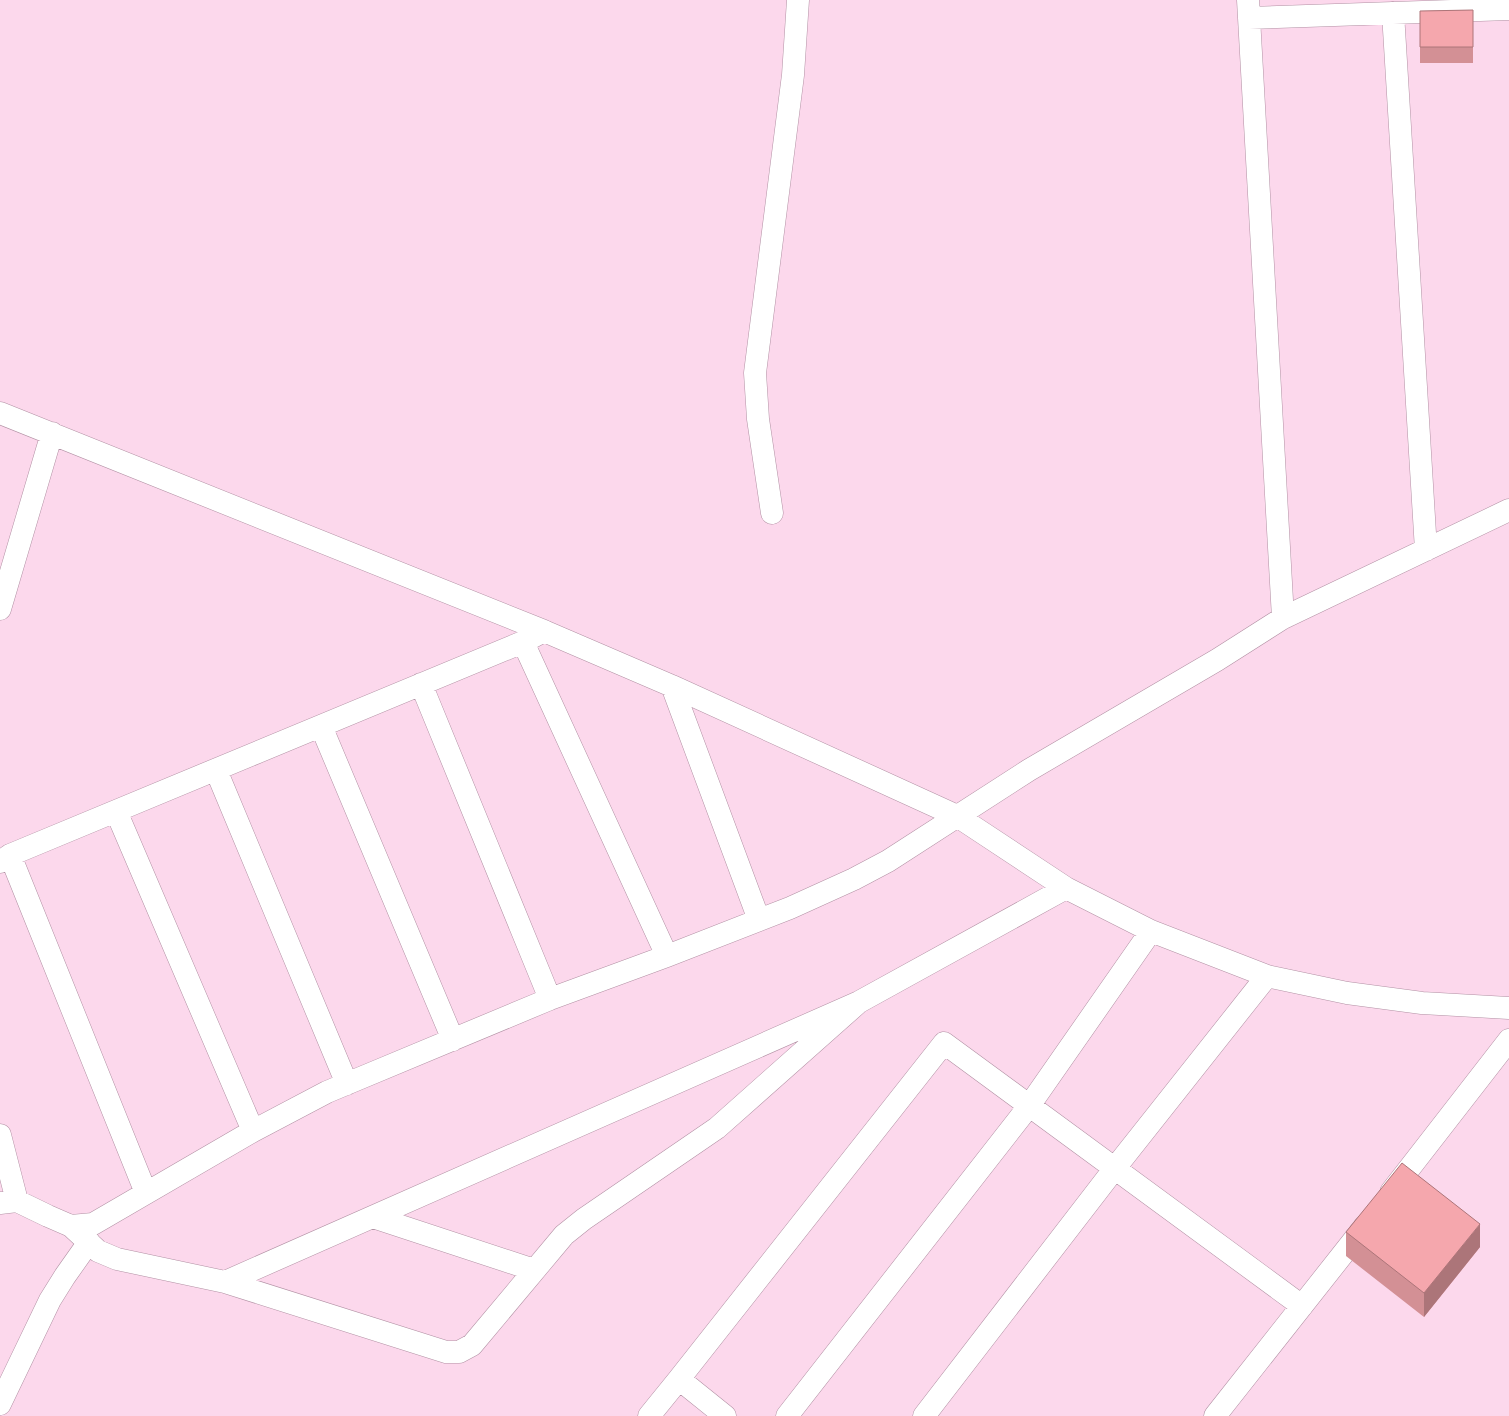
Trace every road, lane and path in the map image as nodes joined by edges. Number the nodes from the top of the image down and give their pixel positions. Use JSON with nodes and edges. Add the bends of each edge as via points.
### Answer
{"nodes":[{"id":1,"x":798,"y":0,"type":"edge"},
{"id":2,"x":1249,"y":9,"type":"edge"},
{"id":3,"x":1509,"y":9,"type":"edge"},
{"id":4,"x":1393,"y":13,"type":"junction"},
{"id":5,"x":0,"y":413,"type":"edge"},
{"id":6,"x":52,"y":433,"type":"junction"},
{"id":7,"x":1509,"y":510,"type":"edge"},
{"id":8,"x":772,"y":513,"type":"dead end"},
{"id":9,"x":1426,"y":550,"type":"junction"},
{"id":10,"x":0,"y":609,"type":"edge"},
{"id":11,"x":1283,"y":618,"type":"junction"},
{"id":12,"x":544,"y":631,"type":"junction"},
{"id":13,"x":523,"y":642,"type":"junction"},
{"id":14,"x":421,"y":684,"type":"junction"},
{"id":15,"x":672,"y":686,"type":"junction"},
{"id":16,"x":321,"y":726,"type":"junction"},
{"id":17,"x":216,"y":770,"type":"junction"},
{"id":18,"x":116,"y":811,"type":"junction"},
{"id":19,"x":957,"y":816,"type":"junction"},
{"id":20,"x":5,"y":859,"type":"edge"},
{"id":21,"x":1066,"y":888,"type":"junction"},
{"id":22,"x":759,"y":920,"type":"junction"},
{"id":23,"x":1151,"y":931,"type":"junction"},
{"id":24,"x":667,"y":956,"type":"junction"},
{"id":25,"x":1267,"y":976,"type":"junction"},
{"id":26,"x":550,"y":999,"type":"junction"},
{"id":27,"x":859,"y":1002,"type":"junction"},
{"id":28,"x":1509,"y":1008,"type":"edge"},
{"id":29,"x":453,"y":1040,"type":"junction"},
{"id":30,"x":1509,"y":1040,"type":"edge"},
{"id":31,"x":347,"y":1084,"type":"junction"},
{"id":32,"x":1029,"y":1106,"type":"junction"},
{"id":33,"x":253,"y":1131,"type":"junction"},
{"id":34,"x":0,"y":1135,"type":"edge"},
{"id":35,"x":1115,"y":1168,"type":"junction"},
{"id":36,"x":146,"y":1193,"type":"junction"},
{"id":37,"x":8,"y":1202,"type":"edge"},
{"id":38,"x":373,"y":1217,"type":"junction"},
{"id":39,"x":71,"y":1226,"type":"junction"},
{"id":40,"x":89,"y":1242,"type":"junction"},
{"id":41,"x":534,"y":1270,"type":"junction"},
{"id":42,"x":225,"y":1282,"type":"junction"},
{"id":43,"x":1302,"y":1306,"type":"junction"},
{"id":44,"x":679,"y":1379,"type":"junction"},
{"id":45,"x":0,"y":1404,"type":"edge"},
{"id":46,"x":649,"y":1416,"type":"edge"},
{"id":47,"x":725,"y":1416,"type":"edge"},
{"id":48,"x":787,"y":1416,"type":"edge"},
{"id":49,"x":924,"y":1416,"type":"edge"},
{"id":50,"x":1215,"y":1416,"type":"edge"}],
"edges":[{"from":1,"to":8,"type":"street","via":[[793,75],[755,373],[758,419]]},
{"from":2,"to":4,"type":"street"},
{"from":2,"to":11,"type":"street"},
{"from":3,"to":4,"type":"street"},
{"from":4,"to":9,"type":"street"},
{"from":5,"to":6,"type":"street"},
{"from":6,"to":10,"type":"street"},
{"from":6,"to":12,"type":"street"},
{"from":7,"to":9,"type":"street"},
{"from":9,"to":11,"type":"street"},
{"from":11,"to":19,"type":"street"},
{"from":12,"to":13,"type":"street"},
{"from":12,"to":15,"type":"street"},
{"from":13,"to":14,"type":"street"},
{"from":13,"to":24,"type":"street"},
{"from":14,"to":16,"type":"street"},
{"from":14,"to":26,"type":"street"},
{"from":15,"to":19,"type":"street"},
{"from":15,"to":22,"type":"street"},
{"from":16,"to":17,"type":"street"},
{"from":16,"to":29,"type":"street"},
{"from":17,"to":18,"type":"street"},
{"from":17,"to":31,"type":"street"},
{"from":18,"to":20,"type":"street"},
{"from":18,"to":33,"type":"street"},
{"from":19,"to":21,"type":"street"},
{"from":19,"to":22,"type":"street","via":[[888,861],[854,879]]},
{"from":20,"to":36,"type":"street"},
{"from":21,"to":23,"type":"street"},
{"from":21,"to":27,"type":"street"},
{"from":22,"to":24,"type":"street"},
{"from":23,"to":25,"type":"street"},
{"from":23,"to":32,"type":"street"},
{"from":24,"to":26,"type":"street"},
{"from":25,"to":28,"type":"street","via":[[1347,994],[1422,1003]]},
{"from":25,"to":35,"type":"street"},
{"from":26,"to":29,"type":"street"},
{"from":27,"to":38,"type":"street"},
{"from":27,"to":41,"type":"street","via":[[717,1128],[564,1234]]},
{"from":29,"to":31,"type":"street"},
{"from":30,"to":43,"type":"street"},
{"from":31,"to":33,"type":"street"},
{"from":32,"to":35,"type":"street"},
{"from":32,"to":44,"type":"street","via":[[944,1043]]},
{"from":32,"to":48,"type":"street"},
{"from":33,"to":36,"type":"street"},
{"from":34,"to":37,"type":"street"},
{"from":35,"to":43,"type":"street"},
{"from":35,"to":49,"type":"street"},
{"from":36,"to":39,"type":"street","via":[[93,1224]]},
{"from":37,"to":39,"type":"street"},
{"from":38,"to":41,"type":"street"},
{"from":38,"to":42,"type":"street"},
{"from":39,"to":40,"type":"street"},
{"from":40,"to":42,"type":"street","via":[[98,1251],[117,1259]]},
{"from":40,"to":45,"type":"street","via":[[50,1300]]},
{"from":41,"to":42,"type":"street","via":[[472,1345],[459,1352],[446,1352]]},
{"from":43,"to":50,"type":"street"},
{"from":44,"to":46,"type":"street"},
{"from":44,"to":47,"type":"street"}]}
